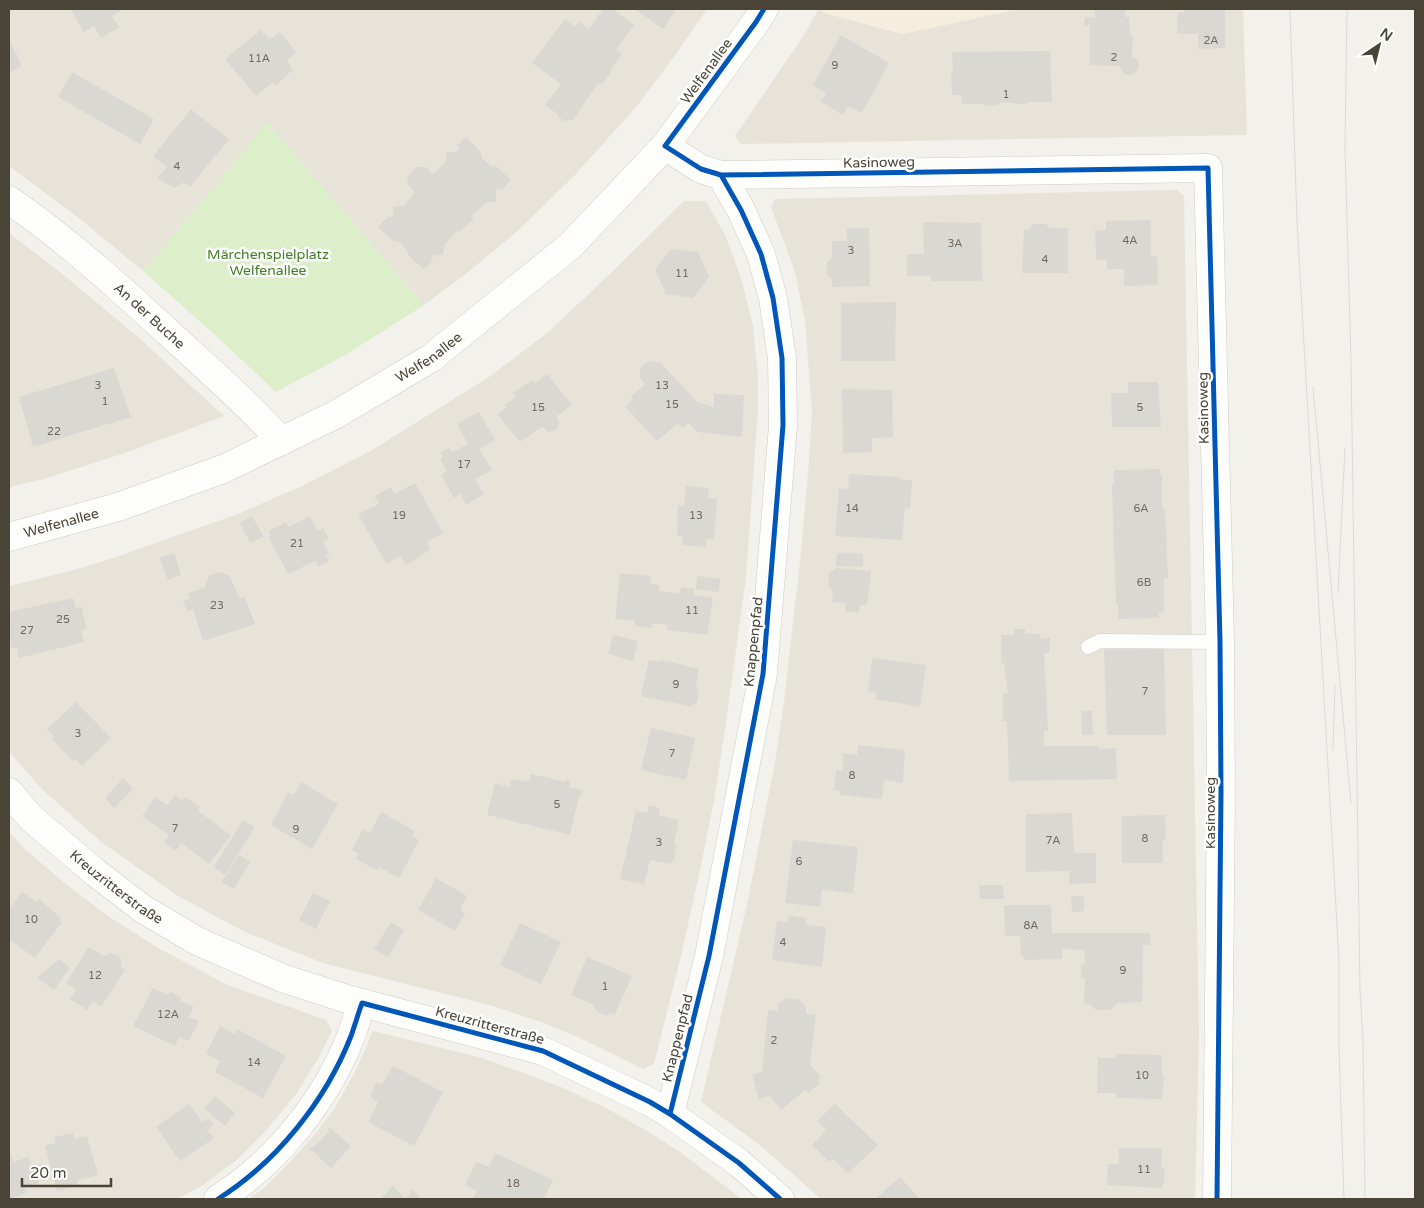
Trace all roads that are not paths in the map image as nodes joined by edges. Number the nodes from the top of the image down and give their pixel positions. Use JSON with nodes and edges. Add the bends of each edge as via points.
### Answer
{"nodes":[{"id":1,"x":764,"y":9,"type":"edge"},
{"id":2,"x":665,"y":146,"type":"junction"},
{"id":3,"x":721,"y":175,"type":"junction"},
{"id":4,"x":9,"y":200,"type":"edge"},
{"id":5,"x":281,"y":441,"type":"junction"},
{"id":6,"x":9,"y":537,"type":"edge"},
{"id":7,"x":1220,"y":642,"type":"junction"},
{"id":8,"x":1088,"y":646,"type":"dead end"},
{"id":9,"x":9,"y":792,"type":"edge"},
{"id":10,"x":362,"y":1003,"type":"junction"},
{"id":11,"x":670,"y":1114,"type":"junction"},
{"id":12,"x":218,"y":1199,"type":"edge"},
{"id":13,"x":780,"y":1199,"type":"edge"},
{"id":14,"x":1217,"y":1199,"type":"edge"}],
"edges":[{"from":1,"to":2,"type":"street","name":"Welfenallee"},
{"from":2,"to":3,"type":"street","name":"Kasinoweg","via":[[701,169]]},
{"from":2,"to":5,"type":"street","name":"Welfenallee","via":[[570,246],[430,358],[335,415]]},
{"from":3,"to":7,"type":"street","name":"Kasinoweg","via":[[1208,168]]},
{"from":3,"to":11,"type":"street","name":"Knappenpfad","via":[[761,254],[773,298],[782,358],[783,425],[763,674],[710,956]]},
{"from":4,"to":5,"type":"street","name":"An der Buche","via":[[123,290],[255,412]]},
{"from":5,"to":6,"type":"street","name":"Welfenallee","via":[[223,468],[118,507]]},
{"from":7,"to":8,"type":"lane","via":[[1100,641]]},
{"from":7,"to":14,"type":"street","name":"Kasinoweg"},
{"from":9,"to":10,"type":"street","name":"Kreuzritterstraße","via":[[31,818],[143,909],[199,942],[282,978]]},
{"from":10,"to":11,"type":"street","name":"Kreuzritterstraße","via":[[543,1051]]},
{"from":10,"to":12,"type":"street","via":[[332,1076],[305,1118],[268,1160]]},
{"from":11,"to":13,"type":"street","name":"Kreuzritterstraße","via":[[739,1163]]}]}
